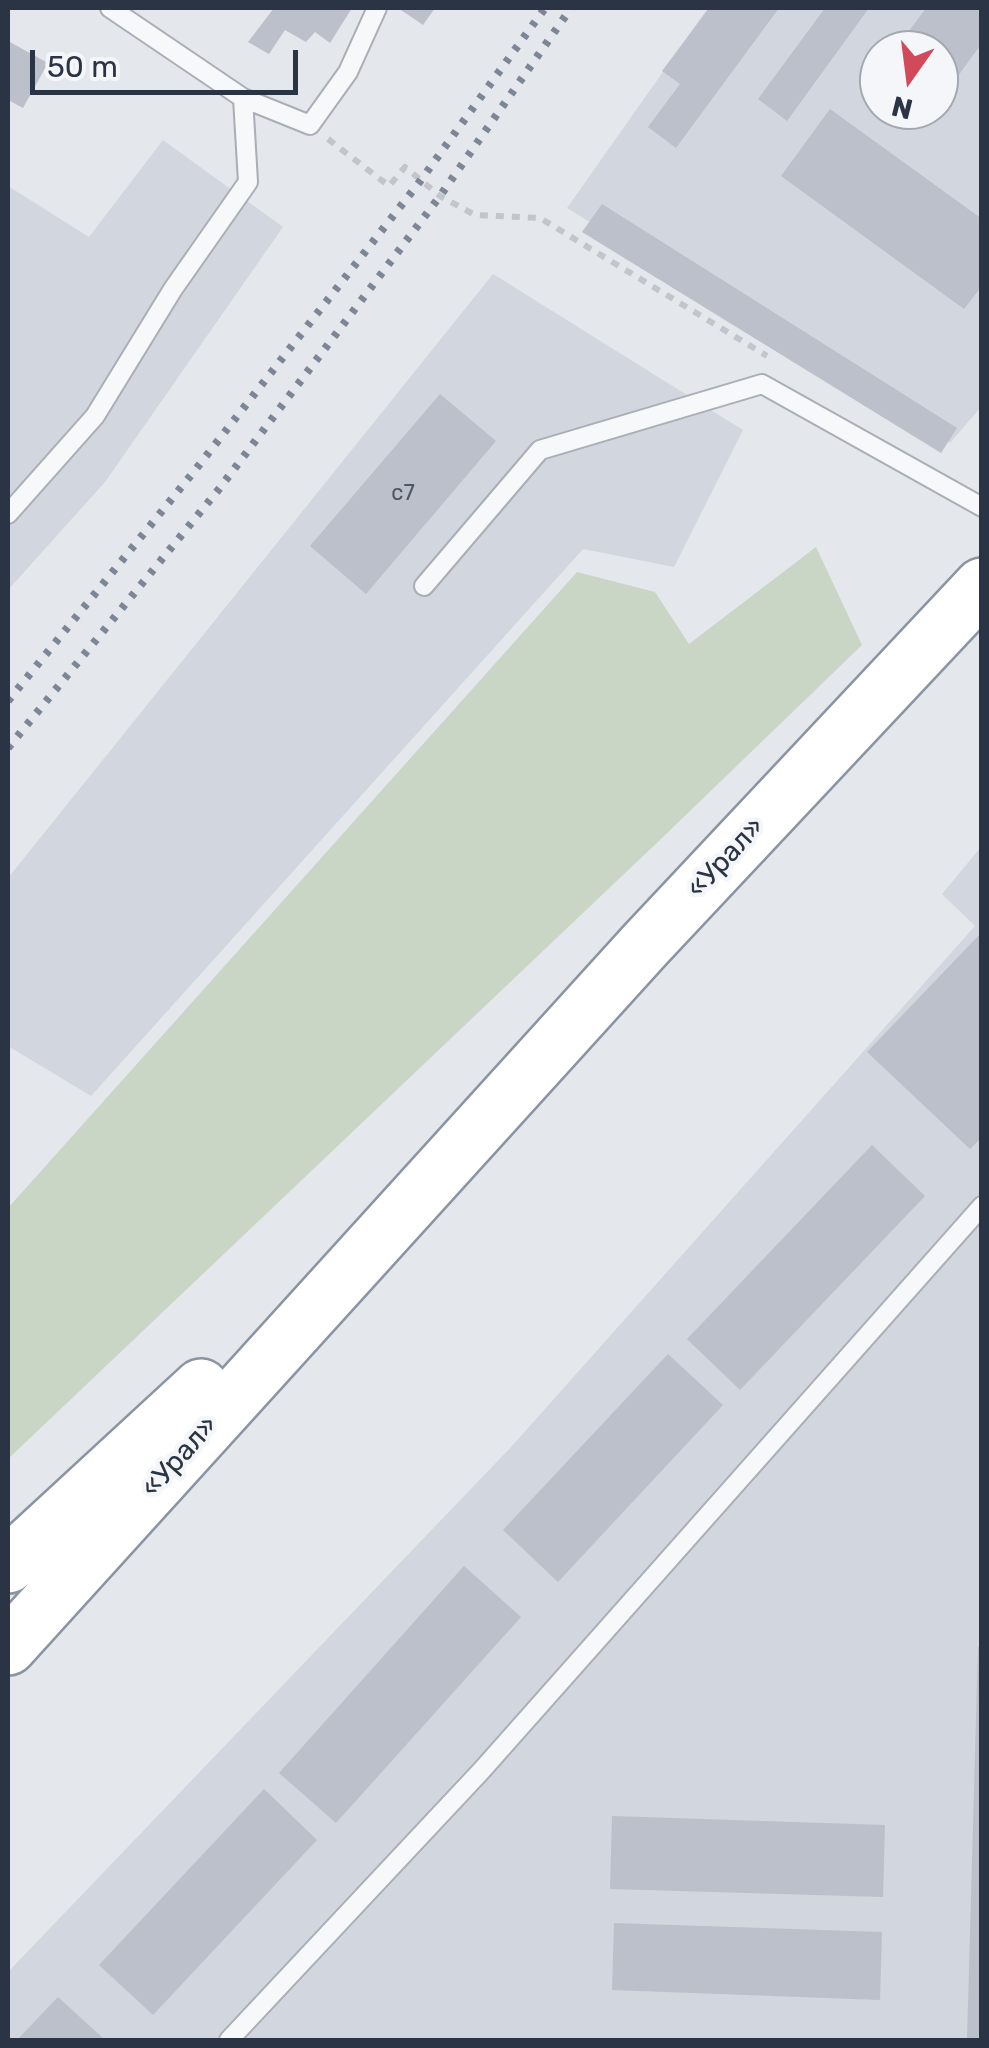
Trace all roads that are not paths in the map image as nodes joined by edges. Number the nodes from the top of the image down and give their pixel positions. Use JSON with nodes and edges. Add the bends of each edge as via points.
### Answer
{"nodes":[{"id":1,"x":110,"y":8,"type":"edge"},
{"id":2,"x":378,"y":8,"type":"edge"},
{"id":3,"x":243,"y":98,"type":"junction"},
{"id":4,"x":982,"y":507,"type":"edge"},
{"id":5,"x":8,"y":514,"type":"edge"},
{"id":6,"x":424,"y":586,"type":"dead end"},
{"id":7,"x":982,"y":586,"type":"edge"},
{"id":8,"x":475,"y":1134,"type":"junction"},
{"id":9,"x":982,"y":1206,"type":"edge"},
{"id":10,"x":8,"y":1565,"type":"edge"},
{"id":11,"x":8,"y":1647,"type":"edge"},
{"id":12,"x":229,"y":2040,"type":"edge"}],
"edges":[{"from":1,"to":3,"type":"lane"},
{"from":2,"to":3,"type":"lane","via":[[348,72],[310,124]]},
{"from":3,"to":5,"type":"lane","via":[[248,182],[95,416]]},
{"from":4,"to":6,"type":"lane","via":[[762,384],[540,450]]},
{"from":7,"to":8,"type":"highway","name":"«Урал»"},
{"from":8,"to":10,"type":"highway","name":"«Урал»"},
{"from":8,"to":11,"type":"highway","name":"«Урал»"},
{"from":9,"to":12,"type":"lane","via":[[482,1770]]}]}
